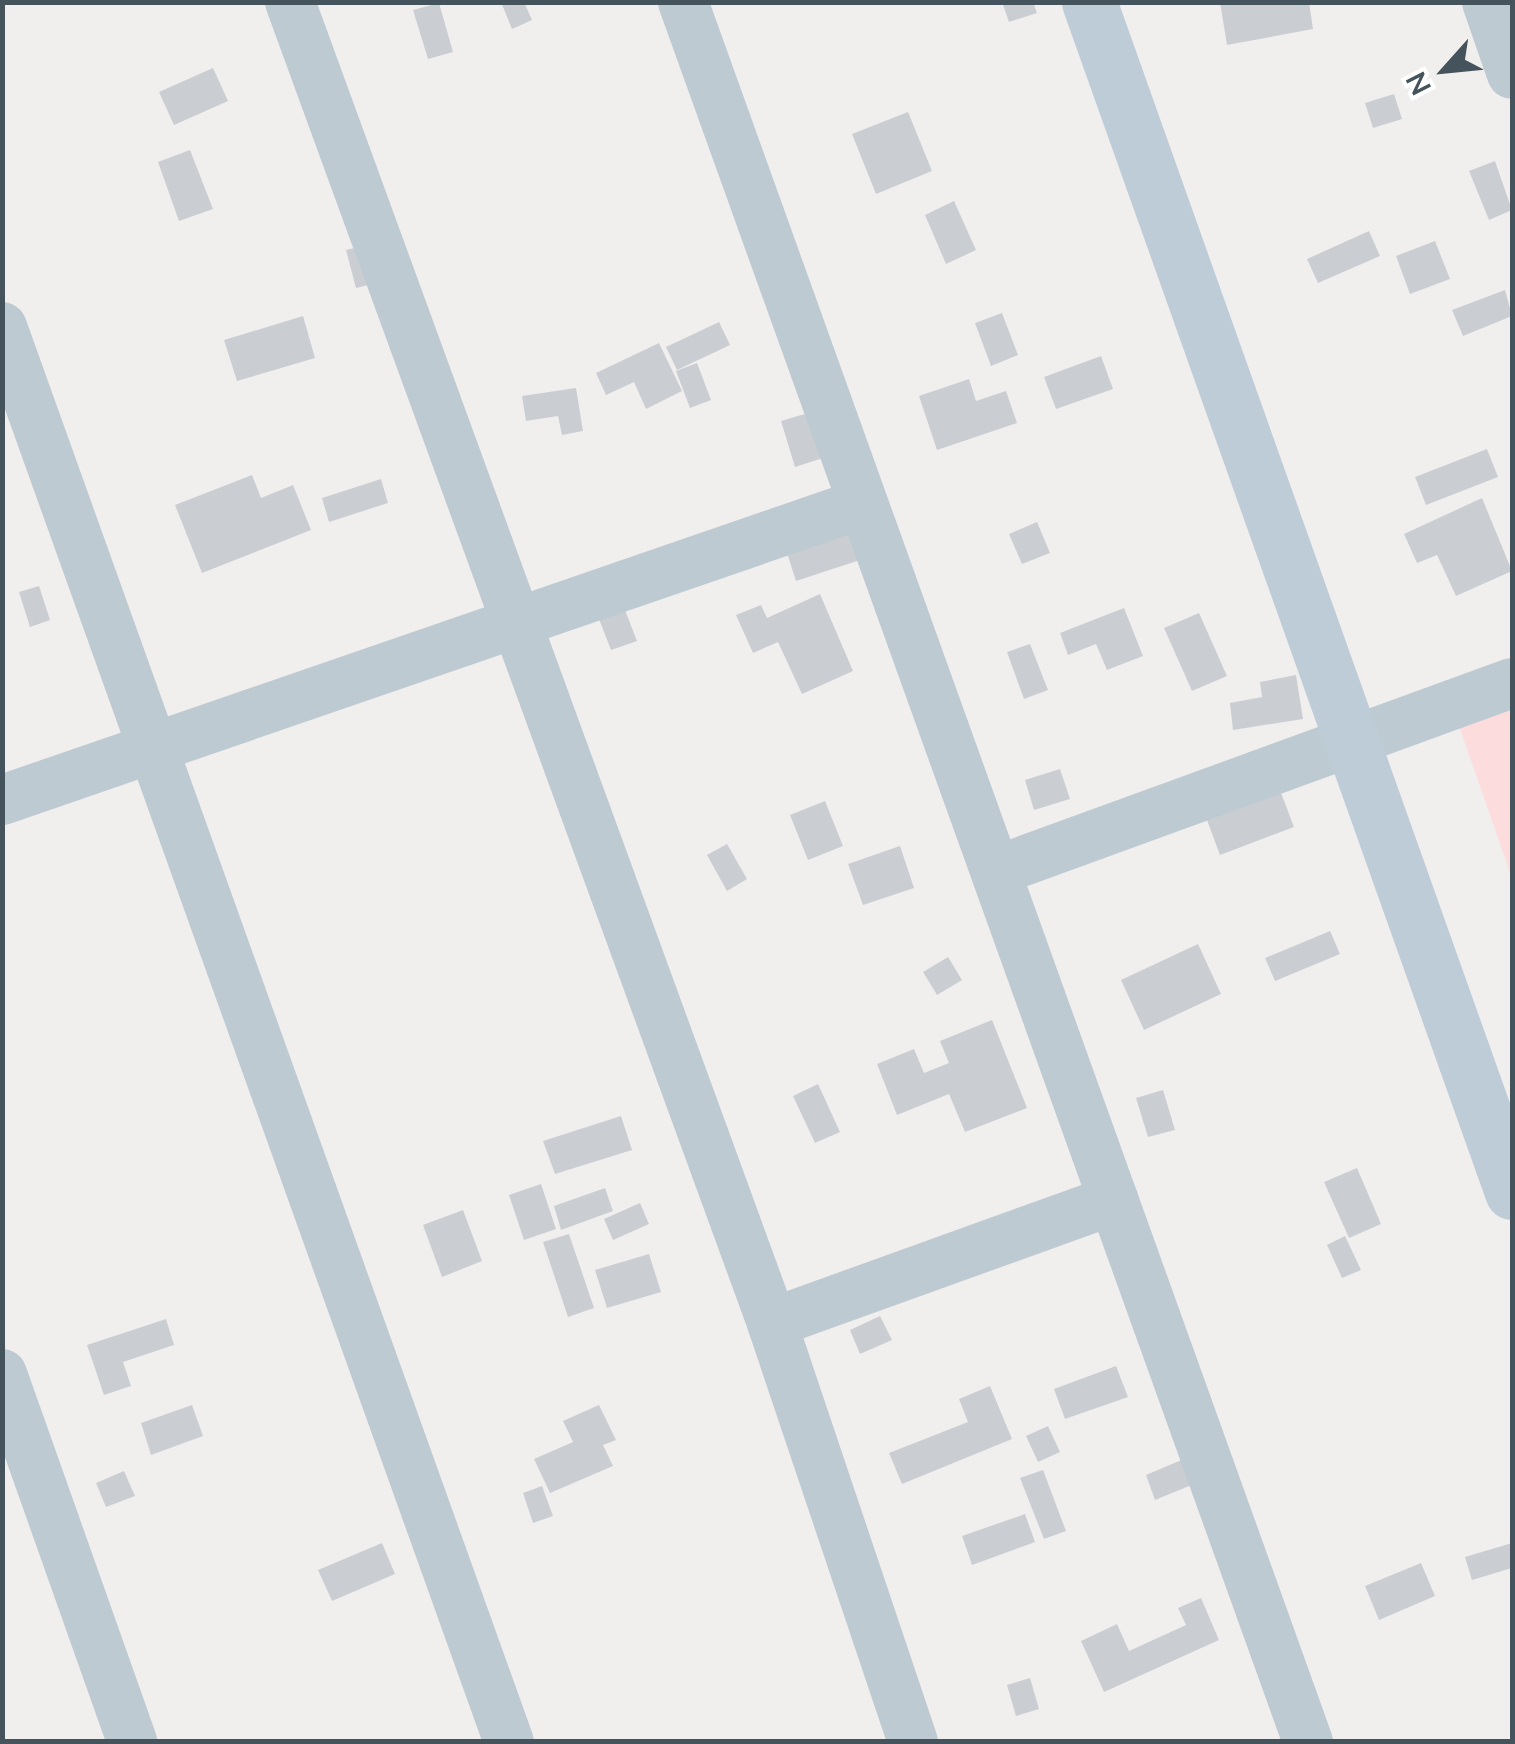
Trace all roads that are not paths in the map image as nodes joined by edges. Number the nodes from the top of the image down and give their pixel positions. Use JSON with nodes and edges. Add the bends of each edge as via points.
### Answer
{"nodes":[{"id":1,"x":290,"y":2,"type":"edge"},
{"id":2,"x":683,"y":2,"type":"edge"},
{"id":3,"x":1089,"y":2,"type":"edge"},
{"id":4,"x":1487,"y":2,"type":"edge"},
{"id":5,"x":1512,"y":74,"type":"edge"},
{"id":6,"x":2,"y":327,"type":"edge"},
{"id":7,"x":861,"y":504,"type":"junction"},
{"id":8,"x":509,"y":625,"type":"junction"},
{"id":9,"x":1512,"y":682,"type":"edge"},
{"id":10,"x":1351,"y":738,"type":"junction"},
{"id":11,"x":155,"y":746,"type":"junction"},
{"id":12,"x":2,"y":800,"type":"edge"},
{"id":13,"x":996,"y":871,"type":"junction"},
{"id":14,"x":1512,"y":1192,"type":"edge"},
{"id":15,"x":1114,"y":1200,"type":"junction"},
{"id":16,"x":772,"y":1323,"type":"junction"},
{"id":17,"x":2,"y":1374,"type":"edge"},
{"id":18,"x":132,"y":1742,"type":"edge"},
{"id":19,"x":509,"y":1742,"type":"edge"},
{"id":20,"x":914,"y":1742,"type":"edge"},
{"id":21,"x":1308,"y":1742,"type":"edge"}],
"edges":[{"from":1,"to":8,"type":"street"},
{"from":2,"to":7,"type":"street"},
{"from":3,"to":10,"type":"street"},
{"from":4,"to":5,"type":"street"},
{"from":6,"to":11,"type":"street"},
{"from":7,"to":8,"type":"street"},
{"from":7,"to":13,"type":"street"},
{"from":8,"to":11,"type":"street"},
{"from":8,"to":16,"type":"street"},
{"from":9,"to":10,"type":"street"},
{"from":10,"to":13,"type":"street"},
{"from":10,"to":14,"type":"street"},
{"from":11,"to":12,"type":"street"},
{"from":11,"to":19,"type":"street"},
{"from":13,"to":15,"type":"street"},
{"from":15,"to":16,"type":"street"},
{"from":15,"to":21,"type":"street"},
{"from":16,"to":20,"type":"street"},
{"from":17,"to":18,"type":"street"}]}
